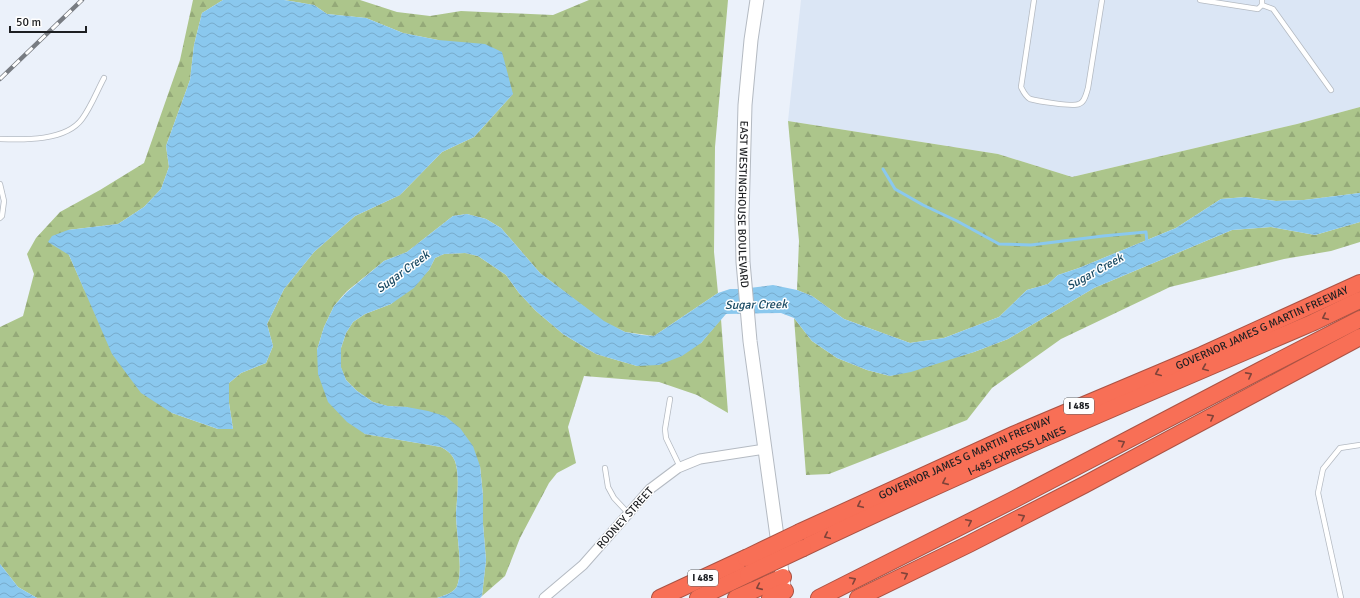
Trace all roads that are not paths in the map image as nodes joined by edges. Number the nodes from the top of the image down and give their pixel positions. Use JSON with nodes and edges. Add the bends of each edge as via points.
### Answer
{"nodes":[{"id":1,"x":757,"y":0,"type":"edge"},
{"id":2,"x":1034,"y":0,"type":"edge"},
{"id":3,"x":1102,"y":0,"type":"edge"},
{"id":4,"x":1200,"y":0,"type":"edge"},
{"id":5,"x":1262,"y":2,"type":"edge"},
{"id":6,"x":104,"y":78,"type":"dead end"},
{"id":7,"x":1331,"y":90,"type":"dead end"},
{"id":8,"x":0,"y":139,"type":"edge"},
{"id":9,"x":0,"y":184,"type":"edge"},
{"id":10,"x":0,"y":218,"type":"edge"},
{"id":11,"x":1360,"y":283,"type":"edge"},
{"id":12,"x":1360,"y":300,"type":"edge"},
{"id":13,"x":1360,"y":319,"type":"edge"},
{"id":14,"x":1360,"y":337,"type":"edge"},
{"id":15,"x":670,"y":399,"type":"dead end"},
{"id":16,"x":1183,"y":431,"type":"junction"},
{"id":17,"x":1360,"y":445,"type":"edge"},
{"id":18,"x":765,"y":449,"type":"junction"},
{"id":19,"x":680,"y":467,"type":"junction"},
{"id":20,"x":605,"y":468,"type":"dead end"},
{"id":21,"x":1013,"y":500,"type":"junction"},
{"id":22,"x":628,"y":513,"type":"junction"},
{"id":23,"x":785,"y":589,"type":"edge"},
{"id":24,"x":544,"y":598,"type":"edge"},
{"id":25,"x":660,"y":598,"type":"edge"},
{"id":26,"x":698,"y":598,"type":"edge"},
{"id":27,"x":736,"y":598,"type":"edge"},
{"id":28,"x":770,"y":598,"type":"edge"},
{"id":29,"x":818,"y":598,"type":"edge"},
{"id":30,"x":858,"y":598,"type":"edge"},
{"id":31,"x":1341,"y":598,"type":"edge"}],
"edges":[{"from":1,"to":18,"type":"main road","name":"EAST WESTINGHOUSE BOULEVARD","via":[[744,105],[742,217],[750,341]]},
{"from":2,"to":3,"type":"lane","via":[[1021,87],[1030,98],[1071,106],[1080,104],[1085,99]]},
{"from":4,"to":5,"type":"lane","via":[[1258,9]]},
{"from":5,"to":7,"type":"lane","via":[[1273,9]]},
{"from":6,"to":8,"type":"lane","via":[[81,120],[68,131],[49,137]]},
{"from":9,"to":10,"type":"lane","via":[[4,200]]},
{"from":11,"to":25,"type":"highway","name":"GOVERNOR JAMES G MARTIN FREEWAY","number":"I 485","one_way":true,"bridge":true,"via":[[1202,355],[1015,434]]},
{"from":12,"to":26,"type":"highway","name":"I-485 EXPRESS LANES","number":"I 485","one_way":true,"bridge":true,"via":[[902,501]]},
{"from":21,"to":13,"type":"highway","one_way":true},
{"from":16,"to":14,"type":"highway","one_way":true},
{"from":15,"to":19,"type":"lane","via":[[666,438]]},
{"from":16,"to":21,"type":"highway"},
{"from":30,"to":16,"type":"highway","one_way":true,"via":[[1023,516]]},
{"from":17,"to":31,"type":"lane","via":[[1340,448],[1323,470],[1318,493]]},
{"from":18,"to":19,"type":"street","name":"RODNEY STREET","via":[[700,459]]},
{"from":18,"to":23,"type":"main road","name":"EAST WESTINGHOUSE BOULEVARD"},
{"from":19,"to":22,"type":"street","name":"RODNEY STREET","via":[[650,489]]},
{"from":20,"to":22,"type":"lane","via":[[608,487]]},
{"from":29,"to":21,"type":"highway","one_way":true},
{"from":22,"to":24,"type":"street","name":"RODNEY STREET","via":[[583,565]]},
{"from":23,"to":27,"type":"highway","one_way":true},
{"from":23,"to":28,"type":"highway"}]}
